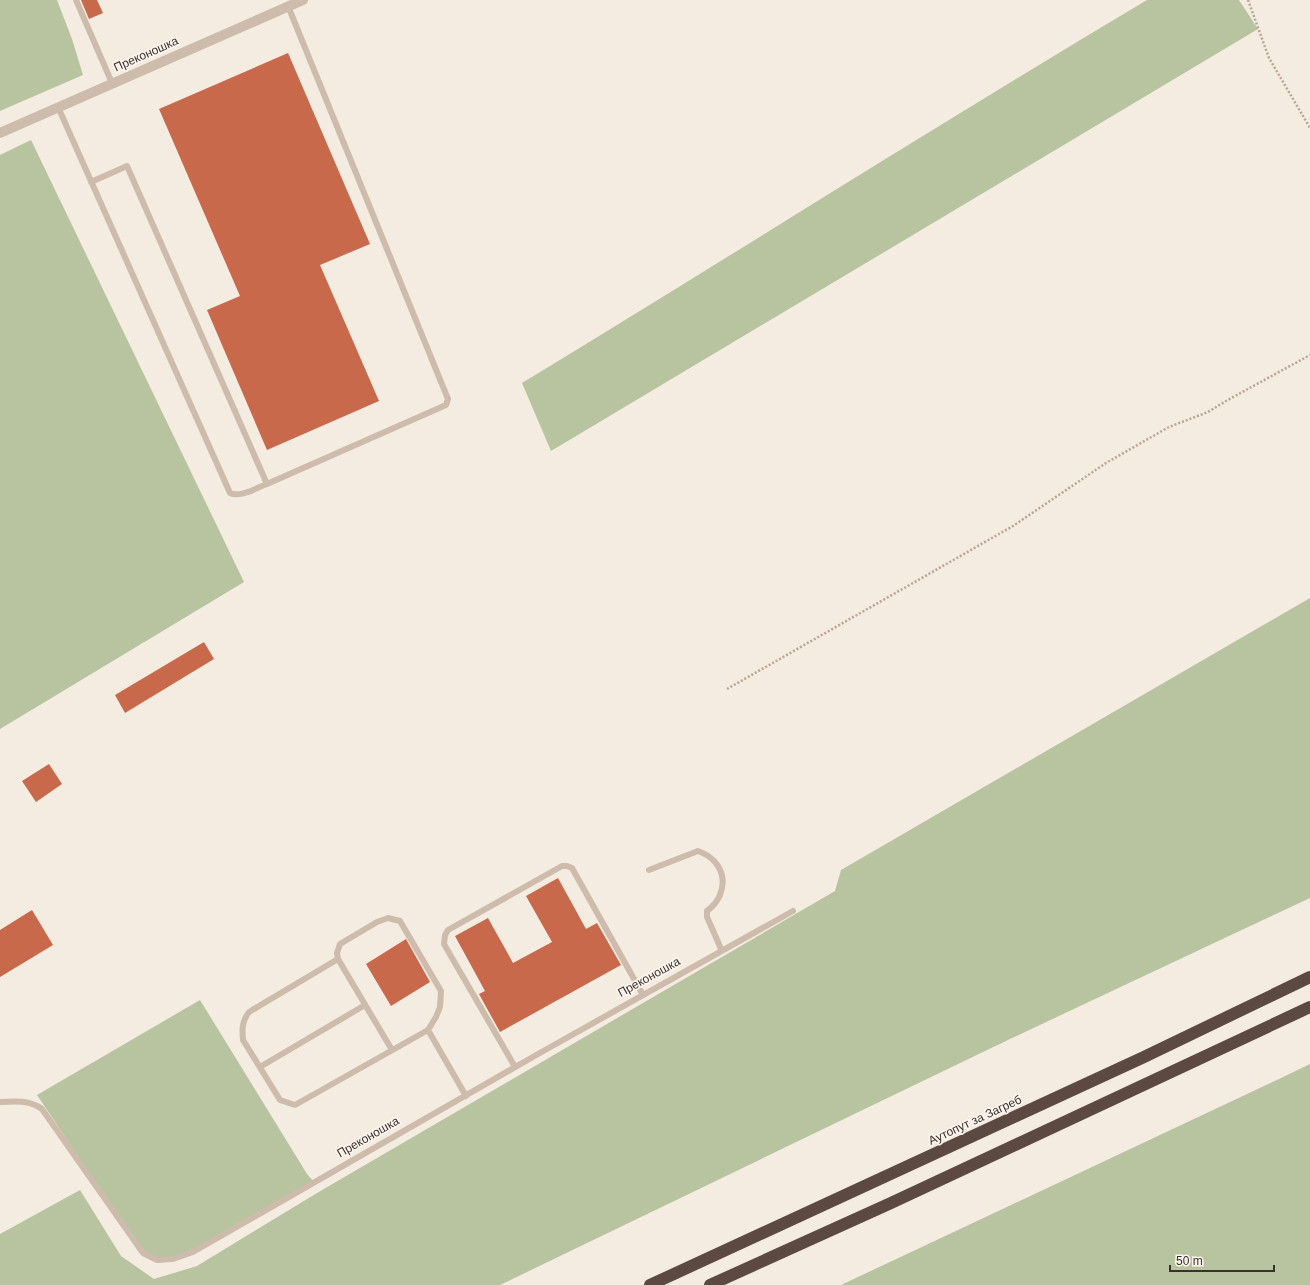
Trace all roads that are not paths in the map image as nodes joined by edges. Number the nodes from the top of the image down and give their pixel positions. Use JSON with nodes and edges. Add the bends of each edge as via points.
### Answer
{"nodes":[{"id":1,"x":76,"y":0,"type":"edge"},
{"id":2,"x":303,"y":0,"type":"edge"},
{"id":3,"x":288,"y":6,"type":"junction"},
{"id":4,"x":112,"y":83,"type":"junction"},
{"id":5,"x":58,"y":107,"type":"junction"},
{"id":6,"x":0,"y":133,"type":"edge"},
{"id":7,"x":91,"y":182,"type":"junction"},
{"id":8,"x":266,"y":484,"type":"junction"},
{"id":9,"x":650,"y":870,"type":"dead end"},
{"id":10,"x":793,"y":911,"type":"dead end"},
{"id":11,"x":722,"y":951,"type":"junction"},
{"id":12,"x":338,"y":959,"type":"junction"},
{"id":13,"x":1310,"y":977,"type":"edge"},
{"id":14,"x":643,"y":995,"type":"junction"},
{"id":15,"x":365,"y":1005,"type":"junction"},
{"id":16,"x":1310,"y":1007,"type":"edge"},
{"id":17,"x":428,"y":1030,"type":"junction"},
{"id":18,"x":392,"y":1050,"type":"junction"},
{"id":19,"x":260,"y":1067,"type":"junction"},
{"id":20,"x":515,"y":1067,"type":"junction"},
{"id":21,"x":466,"y":1096,"type":"junction"},
{"id":22,"x":0,"y":1102,"type":"edge"},
{"id":23,"x":650,"y":1285,"type":"edge"},
{"id":24,"x":710,"y":1285,"type":"edge"}],
"edges":[{"from":1,"to":4,"type":"lane"},
{"from":2,"to":3,"type":"street","name":"Преконошка"},
{"from":3,"to":4,"type":"street","name":"Преконошка"},
{"from":3,"to":8,"type":"lane","via":[[448,399],[446,404]]},
{"from":4,"to":5,"type":"street","name":"Преконошка"},
{"from":5,"to":6,"type":"street","name":"Преконошка"},
{"from":5,"to":7,"type":"lane"},
{"from":7,"to":8,"type":"lane","via":[[230,493],[243,494]]},
{"from":7,"to":8,"type":"lane","via":[[127,166]]},
{"from":9,"to":11,"type":"lane","via":[[698,851],[708,854],[716,861],[723,878],[722,891],[716,905],[707,911],[707,917]]},
{"from":10,"to":11,"type":"lane","name":"Преконошка"},
{"from":11,"to":14,"type":"lane","name":"Преконошка"},
{"from":12,"to":15,"type":"lane"},
{"from":12,"to":17,"type":"lane","via":[[340,944],[377,922],[388,918],[400,920],[441,991],[440,1007]]},
{"from":12,"to":19,"type":"lane","via":[[249,1012],[244,1018],[243,1040]]},
{"from":13,"to":23,"type":"highway","name":"Аутопут за Загреб","via":[[1144,1057]]},
{"from":14,"to":20,"type":"lane","name":"Преконошка"},
{"from":14,"to":20,"type":"lane","via":[[572,868],[567,866],[562,866],[448,930],[444,944]]},
{"from":15,"to":18,"type":"lane"},
{"from":15,"to":19,"type":"lane"},
{"from":16,"to":24,"type":"highway"},
{"from":17,"to":18,"type":"lane"},
{"from":17,"to":21,"type":"lane"},
{"from":18,"to":19,"type":"lane","via":[[295,1105],[280,1100]]},
{"from":20,"to":21,"type":"lane","name":"Преконошка"},
{"from":21,"to":22,"type":"lane","name":"Преконошка","via":[[193,1252],[173,1259],[157,1260],[143,1253],[42,1109],[36,1104],[20,1101]]}]}
